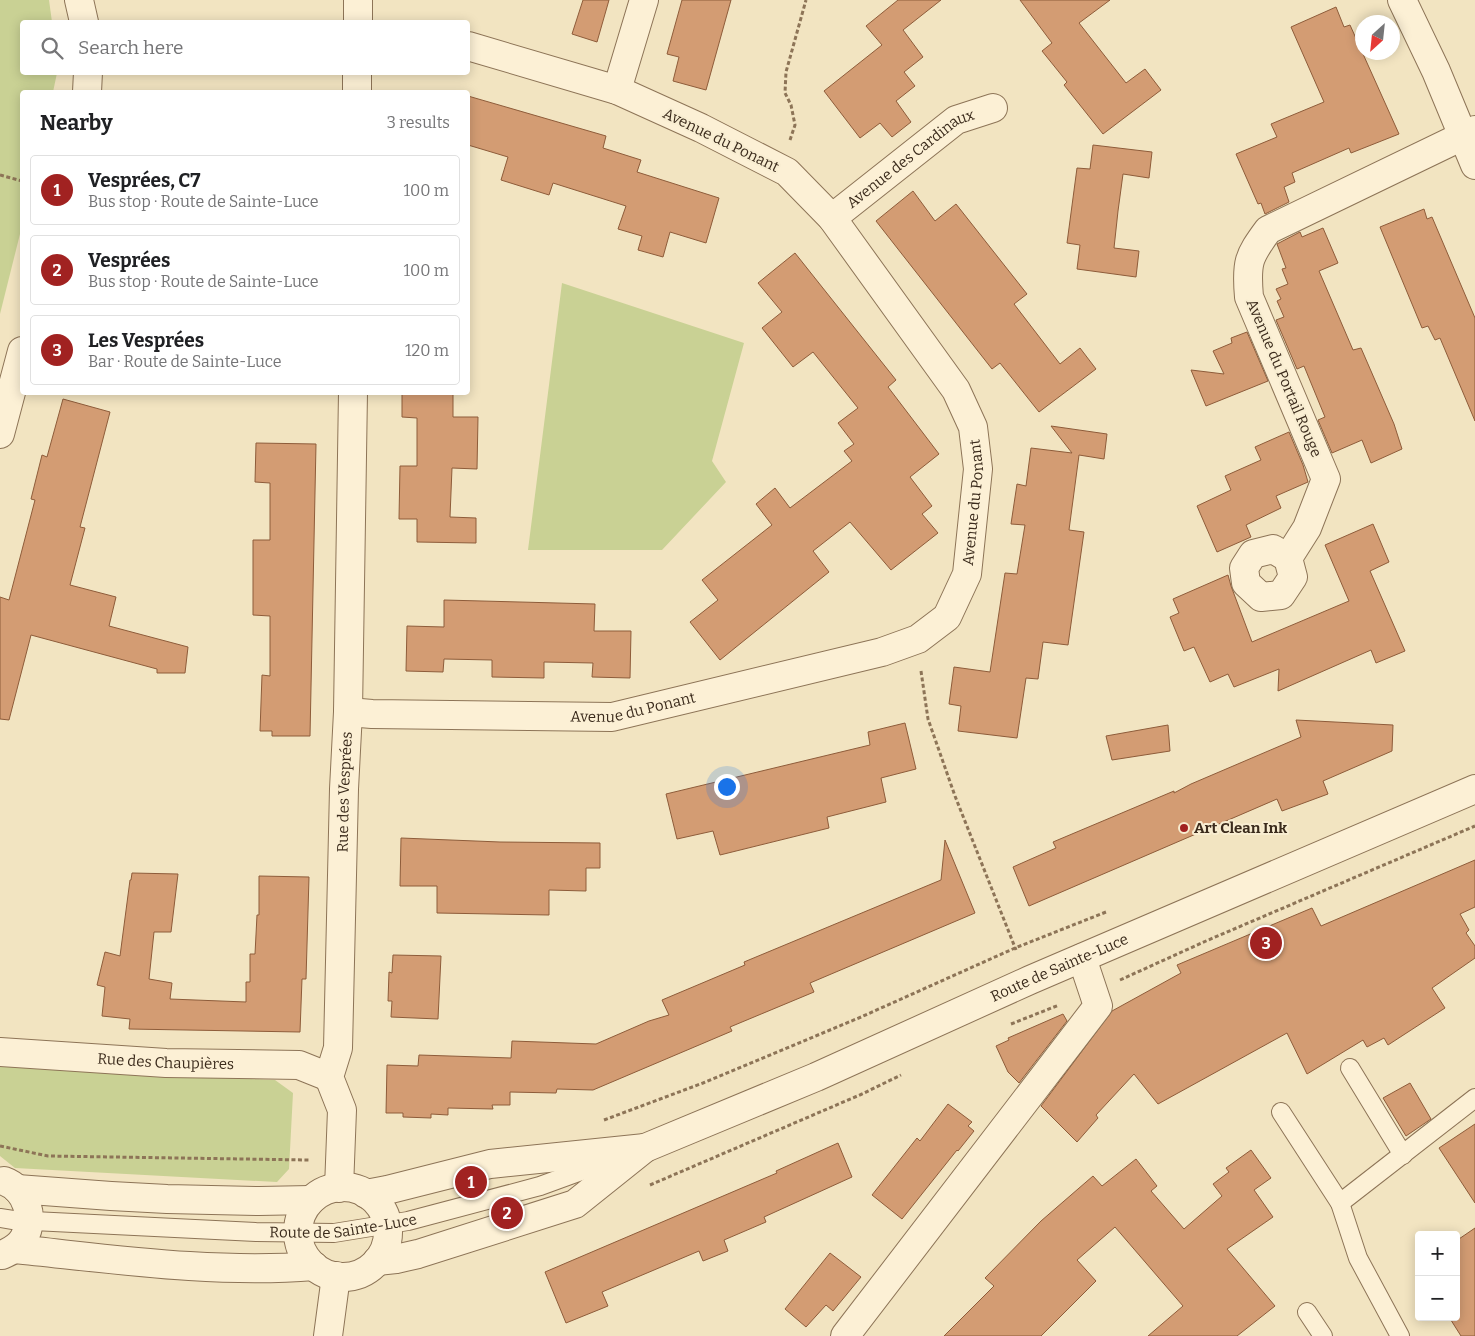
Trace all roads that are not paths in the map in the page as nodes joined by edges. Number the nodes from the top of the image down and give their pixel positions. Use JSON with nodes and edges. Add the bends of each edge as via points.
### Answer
{"nodes":[{"id":1,"x":79,"y":0,"type":"edge"},
{"id":2,"x":644,"y":0,"type":"edge"},
{"id":3,"x":1402,"y":0,"type":"edge"},
{"id":4,"x":84,"y":20,"type":"edge"},
{"id":5,"x":470,"y":47,"type":"edge"},
{"id":6,"x":88,"y":75,"type":"edge"},
{"id":7,"x":357,"y":75,"type":"edge"},
{"id":8,"x":87,"y":90,"type":"edge"},
{"id":9,"x":357,"y":90,"type":"edge"},
{"id":10,"x":617,"y":90,"type":"junction"},
{"id":11,"x":993,"y":108,"type":"dead end"},
{"id":12,"x":1469,"y":133,"type":"edge"},
{"id":13,"x":1475,"y":165,"type":"edge"},
{"id":14,"x":832,"y":218,"type":"junction"},
{"id":15,"x":20,"y":359,"type":"edge"},
{"id":16,"x":353,"y":395,"type":"edge"},
{"id":17,"x":0,"y":434,"type":"edge"},
{"id":18,"x":1288,"y":558,"type":"dead end"},
{"id":19,"x":348,"y":712,"type":"junction"},
{"id":20,"x":1475,"y":789,"type":"edge"},
{"id":21,"x":1082,"y":958,"type":"junction"},
{"id":22,"x":0,"y":1052,"type":"edge"},
{"id":23,"x":1350,"y":1068,"type":"dead end"},
{"id":24,"x":329,"y":1078,"type":"junction"},
{"id":25,"x":1475,"y":1098,"type":"edge"},
{"id":26,"x":1281,"y":1112,"type":"dead end"},
{"id":27,"x":645,"y":1148,"type":"junction"},
{"id":28,"x":1403,"y":1155,"type":"junction"},
{"id":29,"x":8,"y":1185,"type":"edge"},
{"id":30,"x":339,"y":1188,"type":"junction"},
{"id":31,"x":366,"y":1194,"type":"junction"},
{"id":32,"x":311,"y":1200,"type":"junction"},
{"id":33,"x":1340,"y":1203,"type":"junction"},
{"id":34,"x":0,"y":1218,"type":"edge"},
{"id":35,"x":29,"y":1221,"type":"junction"},
{"id":36,"x":387,"y":1224,"type":"junction"},
{"id":37,"x":298,"y":1233,"type":"junction"},
{"id":38,"x":7,"y":1252,"type":"edge"},
{"id":39,"x":377,"y":1261,"type":"junction"},
{"id":40,"x":325,"y":1271,"type":"junction"},
{"id":41,"x":1307,"y":1312,"type":"dead end"},
{"id":42,"x":328,"y":1336,"type":"edge"},
{"id":43,"x":845,"y":1336,"type":"edge"},
{"id":44,"x":1323,"y":1336,"type":"edge"},
{"id":45,"x":1400,"y":1336,"type":"edge"}],
"edges":[{"from":1,"to":4,"type":"street"},
{"from":2,"to":10,"type":"street"},
{"from":3,"to":12,"type":"street"},
{"from":5,"to":10,"type":"street","name":"Avenue du Ponant"},
{"from":6,"to":8,"type":"street"},
{"from":7,"to":9,"type":"street"},
{"from":10,"to":14,"type":"street","name":"Avenue du Ponant","via":[[787,172]]},
{"from":11,"to":14,"type":"street","name":"Avenue des Cardinaux","via":[[956,120]]},
{"from":12,"to":13,"type":"street"},
{"from":12,"to":18,"type":"street","name":"Avenue du Portail Rouge","via":[[1268,230],[1254,249],[1247,271],[1249,297],[1326,479],[1307,528]]},
{"from":14,"to":19,"type":"street","name":"Avenue du Ponant","via":[[956,390],[973,427],[978,469],[967,574],[947,617],[918,639],[882,652],[612,717]]},
{"from":15,"to":17,"type":"street"},
{"from":16,"to":19,"type":"street","name":"Rue des Vesprées"},
{"from":19,"to":24,"type":"street","name":"Rue des Vesprées","via":[[338,1048]]},
{"from":20,"to":21,"type":"street","name":"Route de Sainte-Luce"},
{"from":21,"to":27,"type":"street","name":"Route de Sainte-Luce","via":[[816,1077]]},
{"from":21,"to":43,"type":"street","via":[[1098,1006]]},
{"from":22,"to":24,"type":"street","name":"Rue des Chaupières","via":[[166,1063],[299,1066]]},
{"from":23,"to":28,"type":"lane"},
{"from":24,"to":30,"type":"street","via":[[342,1110]]},
{"from":25,"to":28,"type":"lane"},
{"from":26,"to":33,"type":"lane"},
{"from":27,"to":31,"type":"street","name":"Route de Sainte-Luce","via":[[490,1164]]},
{"from":27,"to":36,"type":"lane","name":"Route de Sainte-Luce","via":[[540,1186]]},
{"from":27,"to":39,"type":"street","name":"Route de Sainte-Luce","via":[[575,1204],[418,1254]]},
{"from":28,"to":33,"type":"lane"},
{"from":29,"to":32,"type":"street","name":"Route de Sainte-Luce","via":[[167,1199]]},
{"from":29,"to":35,"type":"street","name":"Route de Sainte-Luce","via":[[25,1200]]},
{"from":30,"to":31,"type":"street"},
{"from":30,"to":32,"type":"street"},
{"from":31,"to":36,"type":"street","via":[[376,1202]]},
{"from":32,"to":37,"type":"street","via":[[301,1215]]},
{"from":33,"to":45,"type":"lane","via":[[1358,1258]]},
{"from":34,"to":35,"type":"lane","name":"Route de Sainte-Luce"},
{"from":35,"to":37,"type":"lane","name":"Route de Sainte-Luce"},
{"from":35,"to":38,"type":"street","via":[[24,1239]]},
{"from":36,"to":37,"type":"lane","name":"Route de Sainte-Luce","via":[[334,1233]]},
{"from":36,"to":39,"type":"street","via":[[384,1250]]},
{"from":37,"to":40,"type":"street","via":[[302,1251]]},
{"from":38,"to":40,"type":"street"},
{"from":39,"to":40,"type":"street","via":[[359,1274],[348,1277]]},
{"from":40,"to":42,"type":"street"},
{"from":41,"to":44,"type":"lane"}]}
